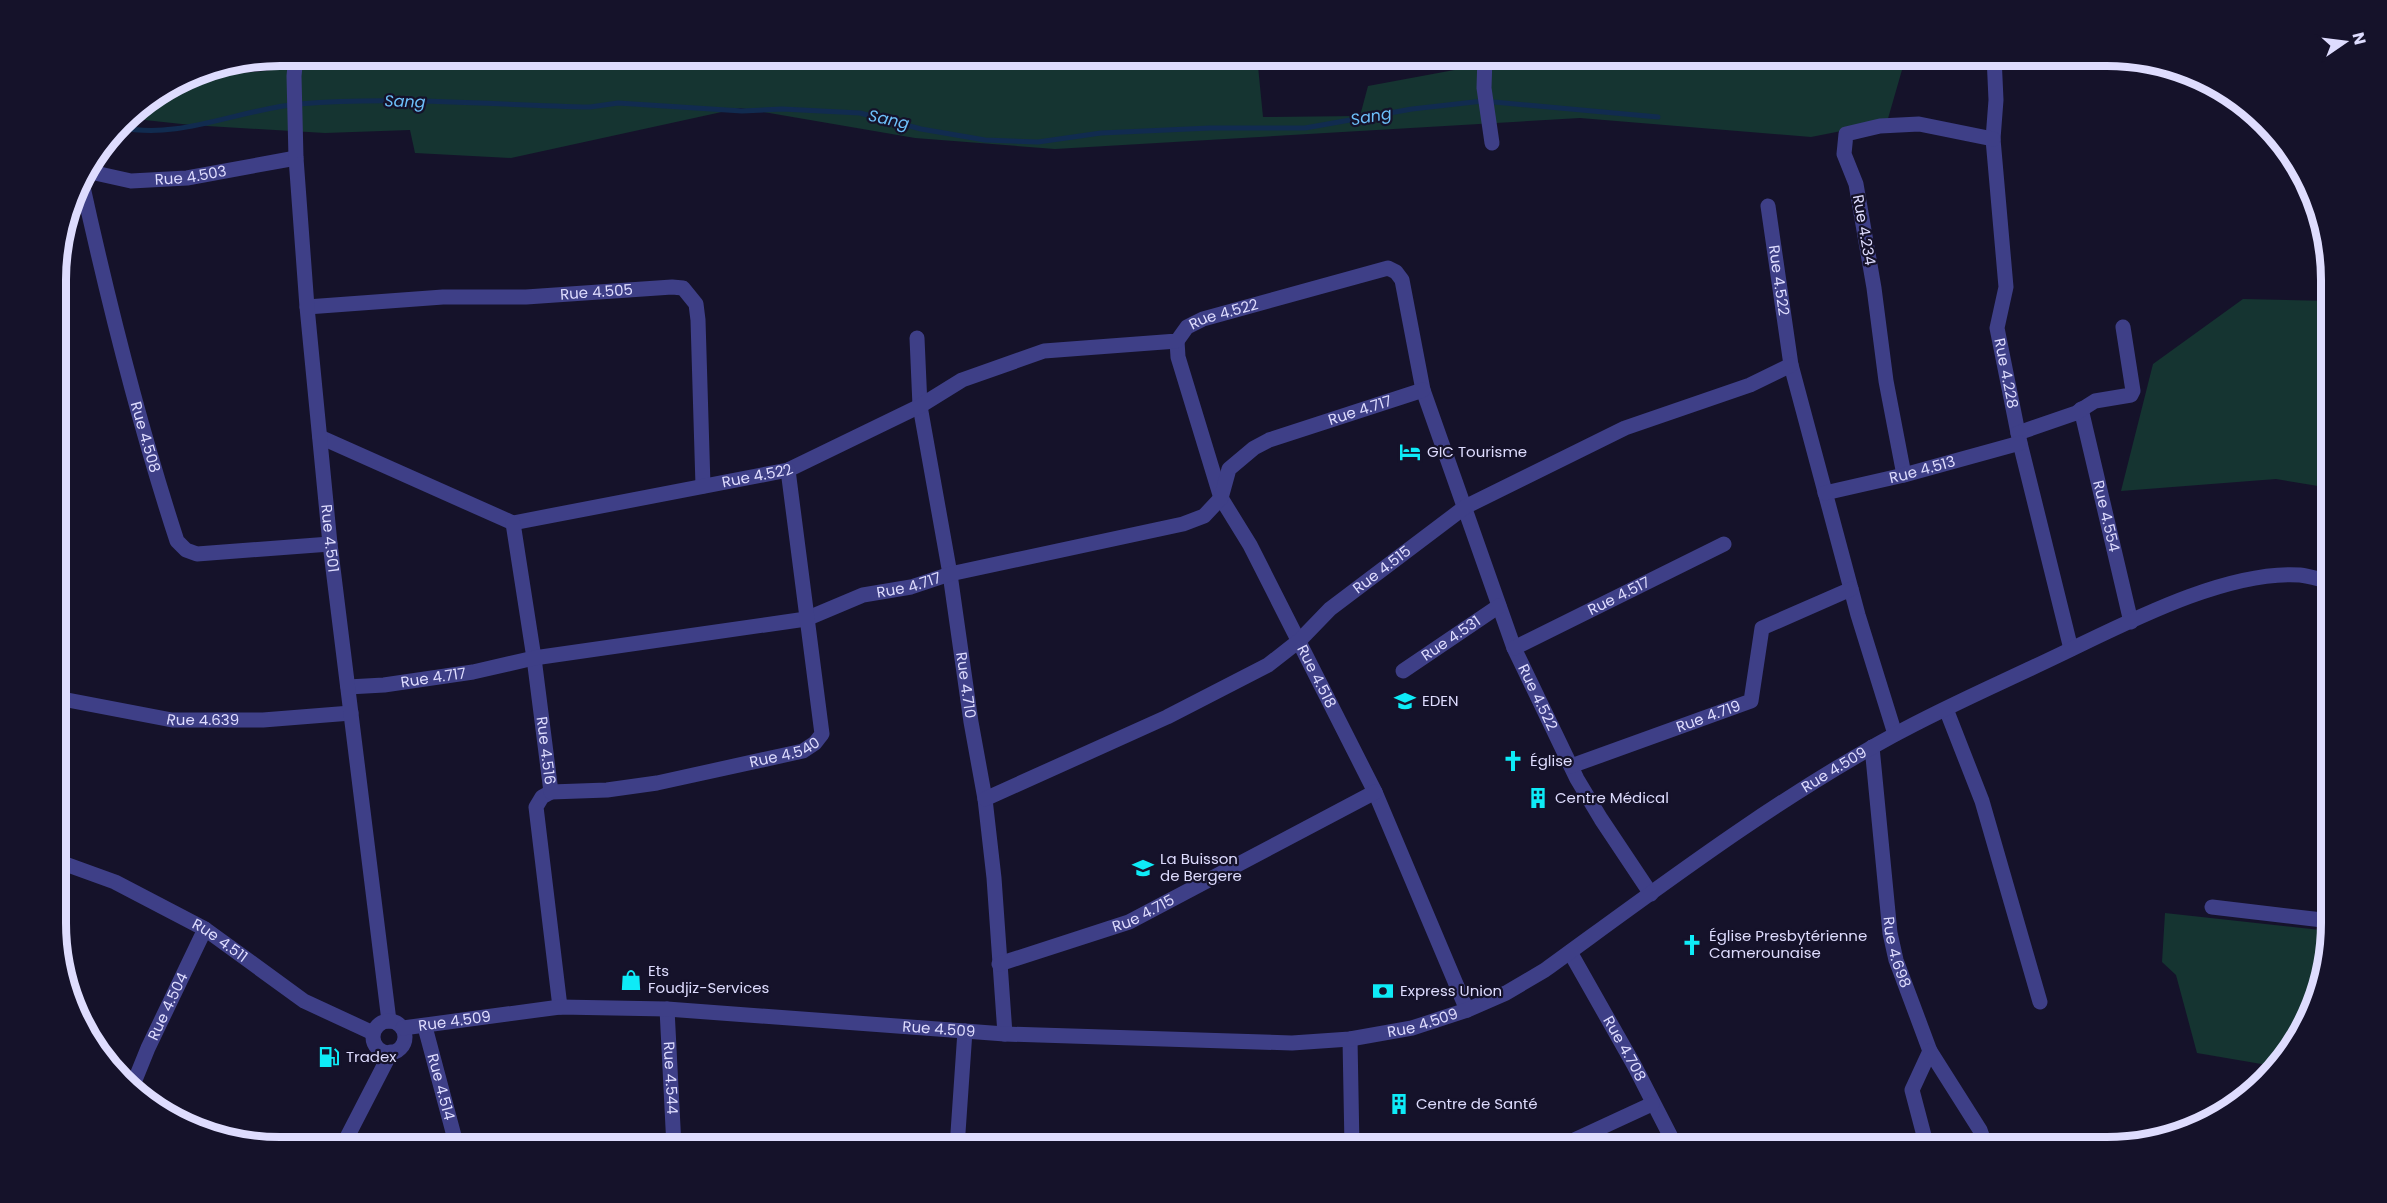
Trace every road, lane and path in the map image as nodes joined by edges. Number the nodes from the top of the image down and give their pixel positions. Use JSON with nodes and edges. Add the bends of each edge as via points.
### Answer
{"nodes":[{"id":1,"x":295,"y":66,"type":"edge"},
{"id":2,"x":1485,"y":66,"type":"edge"},
{"id":3,"x":1994,"y":66,"type":"edge"},
{"id":4,"x":1993,"y":139,"type":"junction"},
{"id":5,"x":1492,"y":143,"type":"dead end"},
{"id":6,"x":296,"y":158,"type":"junction"},
{"id":7,"x":95,"y":173,"type":"edge"},
{"id":8,"x":84,"y":193,"type":"edge"},
{"id":9,"x":1768,"y":206,"type":"dead end"},
{"id":10,"x":307,"y":307,"type":"junction"},
{"id":11,"x":2123,"y":327,"type":"dead end"},
{"id":12,"x":917,"y":338,"type":"dead end"},
{"id":13,"x":1177,"y":341,"type":"junction"},
{"id":14,"x":1791,"y":365,"type":"junction"},
{"id":15,"x":1423,"y":390,"type":"junction"},
{"id":16,"x":920,"y":406,"type":"junction"},
{"id":17,"x":2081,"y":409,"type":"junction"},
{"id":18,"x":320,"y":437,"type":"junction"},
{"id":19,"x":2019,"y":438,"type":"junction"},
{"id":20,"x":788,"y":470,"type":"junction"},
{"id":21,"x":1904,"y":475,"type":"junction"},
{"id":22,"x":702,"y":486,"type":"junction"},
{"id":23,"x":1825,"y":493,"type":"junction"},
{"id":24,"x":1221,"y":498,"type":"junction"},
{"id":25,"x":1465,"y":507,"type":"junction"},
{"id":26,"x":513,"y":523,"type":"junction"},
{"id":27,"x":330,"y":544,"type":"junction"},
{"id":28,"x":1724,"y":544,"type":"dead end"},
{"id":29,"x":950,"y":573,"type":"junction"},
{"id":30,"x":2321,"y":580,"type":"edge"},
{"id":31,"x":1851,"y":590,"type":"junction"},
{"id":32,"x":1499,"y":606,"type":"junction"},
{"id":33,"x":806,"y":619,"type":"junction"},
{"id":34,"x":2131,"y":622,"type":"junction"},
{"id":35,"x":1300,"y":640,"type":"junction"},
{"id":36,"x":1514,"y":648,"type":"junction"},
{"id":37,"x":2071,"y":649,"type":"junction"},
{"id":38,"x":534,"y":658,"type":"junction"},
{"id":39,"x":1403,"y":671,"type":"dead end"},
{"id":40,"x":348,"y":687,"type":"junction"},
{"id":41,"x":66,"y":700,"type":"edge"},
{"id":42,"x":1946,"y":709,"type":"junction"},
{"id":43,"x":351,"y":713,"type":"junction"},
{"id":44,"x":1895,"y":734,"type":"junction"},
{"id":45,"x":1872,"y":747,"type":"junction"},
{"id":46,"x":1570,"y":766,"type":"junction"},
{"id":47,"x":551,"y":792,"type":"junction"},
{"id":48,"x":1375,"y":792,"type":"junction"},
{"id":49,"x":985,"y":799,"type":"junction"},
{"id":50,"x":66,"y":864,"type":"edge"},
{"id":51,"x":1651,"y":894,"type":"junction"},
{"id":52,"x":2212,"y":907,"type":"dead end"},
{"id":53,"x":2321,"y":920,"type":"edge"},
{"id":54,"x":206,"y":929,"type":"junction"},
{"id":55,"x":1570,"y":952,"type":"junction"},
{"id":56,"x":999,"y":964,"type":"junction"},
{"id":57,"x":2040,"y":1002,"type":"dead end"},
{"id":58,"x":560,"y":1007,"type":"junction"},
{"id":59,"x":667,"y":1009,"type":"junction"},
{"id":60,"x":1467,"y":1010,"type":"junction"},
{"id":61,"x":396,"y":1024,"type":"junction"},
{"id":62,"x":425,"y":1027,"type":"junction"},
{"id":63,"x":965,"y":1031,"type":"junction"},
{"id":64,"x":374,"y":1033,"type":"junction"},
{"id":65,"x":1005,"y":1034,"type":"junction"},
{"id":66,"x":1350,"y":1039,"type":"junction"},
{"id":67,"x":1930,"y":1051,"type":"junction"},
{"id":68,"x":390,"y":1052,"type":"junction"},
{"id":69,"x":135,"y":1080,"type":"edge"},
{"id":70,"x":1652,"y":1104,"type":"junction"},
{"id":71,"x":348,"y":1137,"type":"edge"},
{"id":72,"x":454,"y":1137,"type":"edge"},
{"id":73,"x":673,"y":1137,"type":"edge"},
{"id":74,"x":958,"y":1137,"type":"edge"},
{"id":75,"x":1352,"y":1137,"type":"edge"},
{"id":76,"x":1581,"y":1137,"type":"edge"},
{"id":77,"x":1670,"y":1137,"type":"edge"},
{"id":78,"x":1924,"y":1137,"type":"edge"},
{"id":79,"x":1982,"y":1137,"type":"edge"}],
"edges":[{"from":1,"to":6,"type":"street","name":"Rue 4.501"},
{"from":2,"to":5,"type":"street"},
{"from":3,"to":4,"type":"street","name":"Rue 4.228"},
{"from":4,"to":19,"type":"street","name":"Rue 4.228","via":[[2006,287],[1997,328]]},
{"from":4,"to":21,"type":"street","name":"Rue 4.234","via":[[1919,124],[1880,126],[1846,134],[1844,154],[1856,184]]},
{"from":6,"to":7,"type":"street","name":"Rue 4.503","via":[[187,178],[131,181]]},
{"from":6,"to":10,"type":"street","name":"Rue 4.501"},
{"from":8,"to":27,"type":"street","name":"Rue 4.508","via":[[128,380],[177,541],[197,554]]},
{"from":9,"to":14,"type":"street","name":"Rue 4.522"},
{"from":10,"to":18,"type":"street","name":"Rue 4.501"},
{"from":10,"to":22,"type":"street","name":"Rue 4.505","via":[[443,297],[526,297],[683,288],[696,304],[698,320]]},
{"from":11,"to":17,"type":"street","name":"Rue 4.513","via":[[2131,395],[2095,401]]},
{"from":12,"to":16,"type":"street","name":"Rue 4.710"},
{"from":13,"to":15,"type":"street","name":"Rue 4.522","via":[[1187,327],[1203,319],[1388,268],[1402,280]]},
{"from":13,"to":16,"type":"street","name":"Rue 4.522","via":[[1044,351],[962,380]]},
{"from":13,"to":24,"type":"street","name":"Rue 4.518","via":[[1178,357]]},
{"from":14,"to":23,"type":"street","name":"Rue 4.522"},
{"from":14,"to":25,"type":"street","name":"Rue 4.515","via":[[1750,385],[1625,428]]},
{"from":15,"to":24,"type":"street","name":"Rue 4.717","via":[[1254,448],[1229,469]]},
{"from":15,"to":25,"type":"street","name":"Rue 4.522"},
{"from":16,"to":20,"type":"street","name":"Rue 4.522"},
{"from":16,"to":29,"type":"street","name":"Rue 4.710"},
{"from":17,"to":19,"type":"street","name":"Rue 4.513"},
{"from":17,"to":34,"type":"street","name":"Rue 4.554"},
{"from":18,"to":26,"type":"street"},
{"from":18,"to":27,"type":"street","name":"Rue 4.501"},
{"from":19,"to":21,"type":"street","name":"Rue 4.513"},
{"from":19,"to":37,"type":"street","name":"Rue 4.228"},
{"from":20,"to":22,"type":"street","name":"Rue 4.522"},
{"from":20,"to":33,"type":"street","name":"Rue 4.540"},
{"from":21,"to":23,"type":"street","name":"Rue 4.513"},
{"from":22,"to":26,"type":"street","name":"Rue 4.522"},
{"from":23,"to":31,"type":"street","name":"Rue 4.522"},
{"from":24,"to":29,"type":"street","name":"Rue 4.717","via":[[1204,516],[1183,524]]},
{"from":24,"to":35,"type":"street","name":"Rue 4.518"},
{"from":25,"to":32,"type":"street","name":"Rue 4.522"},
{"from":25,"to":35,"type":"street","name":"Rue 4.515","via":[[1330,609]]},
{"from":26,"to":38,"type":"street","name":"Rue 4.516"},
{"from":27,"to":40,"type":"street","name":"Rue 4.501"},
{"from":28,"to":36,"type":"street","name":"Rue 4.517"},
{"from":29,"to":33,"type":"street","name":"Rue 4.717","via":[[911,587],[863,595]]},
{"from":29,"to":49,"type":"street","name":"Rue 4.710"},
{"from":30,"to":34,"type":"street","name":"Rue 4.509","via":[[2300,575],[2248,580],[2208,590]]},
{"from":31,"to":44,"type":"street","name":"Rue 4.522"},
{"from":31,"to":46,"type":"street","name":"Rue 4.719","via":[[1762,628],[1751,701]]},
{"from":32,"to":36,"type":"street","name":"Rue 4.522"},
{"from":32,"to":39,"type":"street","name":"Rue 4.531"},
{"from":33,"to":38,"type":"street","name":"Rue 4.717"},
{"from":33,"to":47,"type":"street","name":"Rue 4.540","via":[[822,734],[815,744],[803,751],[657,783]]},
{"from":34,"to":37,"type":"street","name":"Rue 4.509"},
{"from":35,"to":48,"type":"street","name":"Rue 4.518"},
{"from":35,"to":49,"type":"street","name":"Rue 4.515","via":[[1268,665],[1167,717]]},
{"from":36,"to":46,"type":"street","name":"Rue 4.522"},
{"from":37,"to":42,"type":"street","name":"Rue 4.509"},
{"from":38,"to":40,"type":"street","name":"Rue 4.717","via":[[473,672]]},
{"from":38,"to":47,"type":"street","name":"Rue 4.516"},
{"from":40,"to":43,"type":"street","name":"Rue 4.501"},
{"from":41,"to":43,"type":"street","name":"Rue 4.639","via":[[180,720],[263,720]]},
{"from":42,"to":44,"type":"street","name":"Rue 4.509"},
{"from":42,"to":57,"type":"street","via":[[1982,801]]},
{"from":43,"to":61,"type":"street","name":"Rue 4.501"},
{"from":44,"to":45,"type":"street","name":"Rue 4.509"},
{"from":45,"to":51,"type":"street","name":"Rue 4.509","via":[[1781,803]]},
{"from":45,"to":67,"type":"street","name":"Rue 4.698","via":[[1890,933]]},
{"from":46,"to":51,"type":"street","name":"Rue 4.522"},
{"from":47,"to":58,"type":"street","name":"Rue 4.516","via":[[536,807]]},
{"from":48,"to":56,"type":"street","name":"Rue 4.715","via":[[1129,922]]},
{"from":48,"to":60,"type":"street","name":"Rue 4.518"},
{"from":49,"to":56,"type":"street","name":"Rue 4.710"},
{"from":50,"to":54,"type":"street","name":"Rue 4.511","via":[[115,882]]},
{"from":51,"to":55,"type":"street","name":"Rue 4.509"},
{"from":52,"to":53,"type":"street"},
{"from":54,"to":64,"type":"street","name":"Rue 4.511","via":[[304,1001]]},
{"from":54,"to":69,"type":"street","name":"Rue 4.504"},
{"from":55,"to":60,"type":"street","name":"Rue 4.509","via":[[1506,993]]},
{"from":55,"to":70,"type":"street","name":"Rue 4.708"},
{"from":56,"to":65,"type":"street","name":"Rue 4.710"},
{"from":58,"to":59,"type":"street","name":"Rue 4.509"},
{"from":58,"to":62,"type":"street","name":"Rue 4.509"},
{"from":59,"to":63,"type":"street","name":"Rue 4.509"},
{"from":59,"to":73,"type":"street","name":"Rue 4.544"},
{"from":60,"to":66,"type":"street","name":"Rue 4.509","via":[[1412,1028]]},
{"from":61,"to":62,"type":"street","name":"Rue 4.509"},
{"from":61,"to":64,"type":"street","via":[[376,1026]]},
{"from":61,"to":68,"type":"street","via":[[404,1041]]},
{"from":62,"to":72,"type":"street","name":"Rue 4.514"},
{"from":63,"to":65,"type":"street","name":"Rue 4.509"},
{"from":63,"to":74,"type":"street"},
{"from":64,"to":68,"type":"street","via":[[376,1047]]},
{"from":65,"to":66,"type":"street","name":"Rue 4.509","via":[[1292,1043]]},
{"from":66,"to":75,"type":"street"},
{"from":67,"to":78,"type":"street","via":[[1912,1090]]},
{"from":67,"to":79,"type":"street","name":"Rue 4.698"},
{"from":68,"to":71,"type":"street"},
{"from":70,"to":76,"type":"street"},
{"from":70,"to":77,"type":"street","name":"Rue 4.708"}]}
